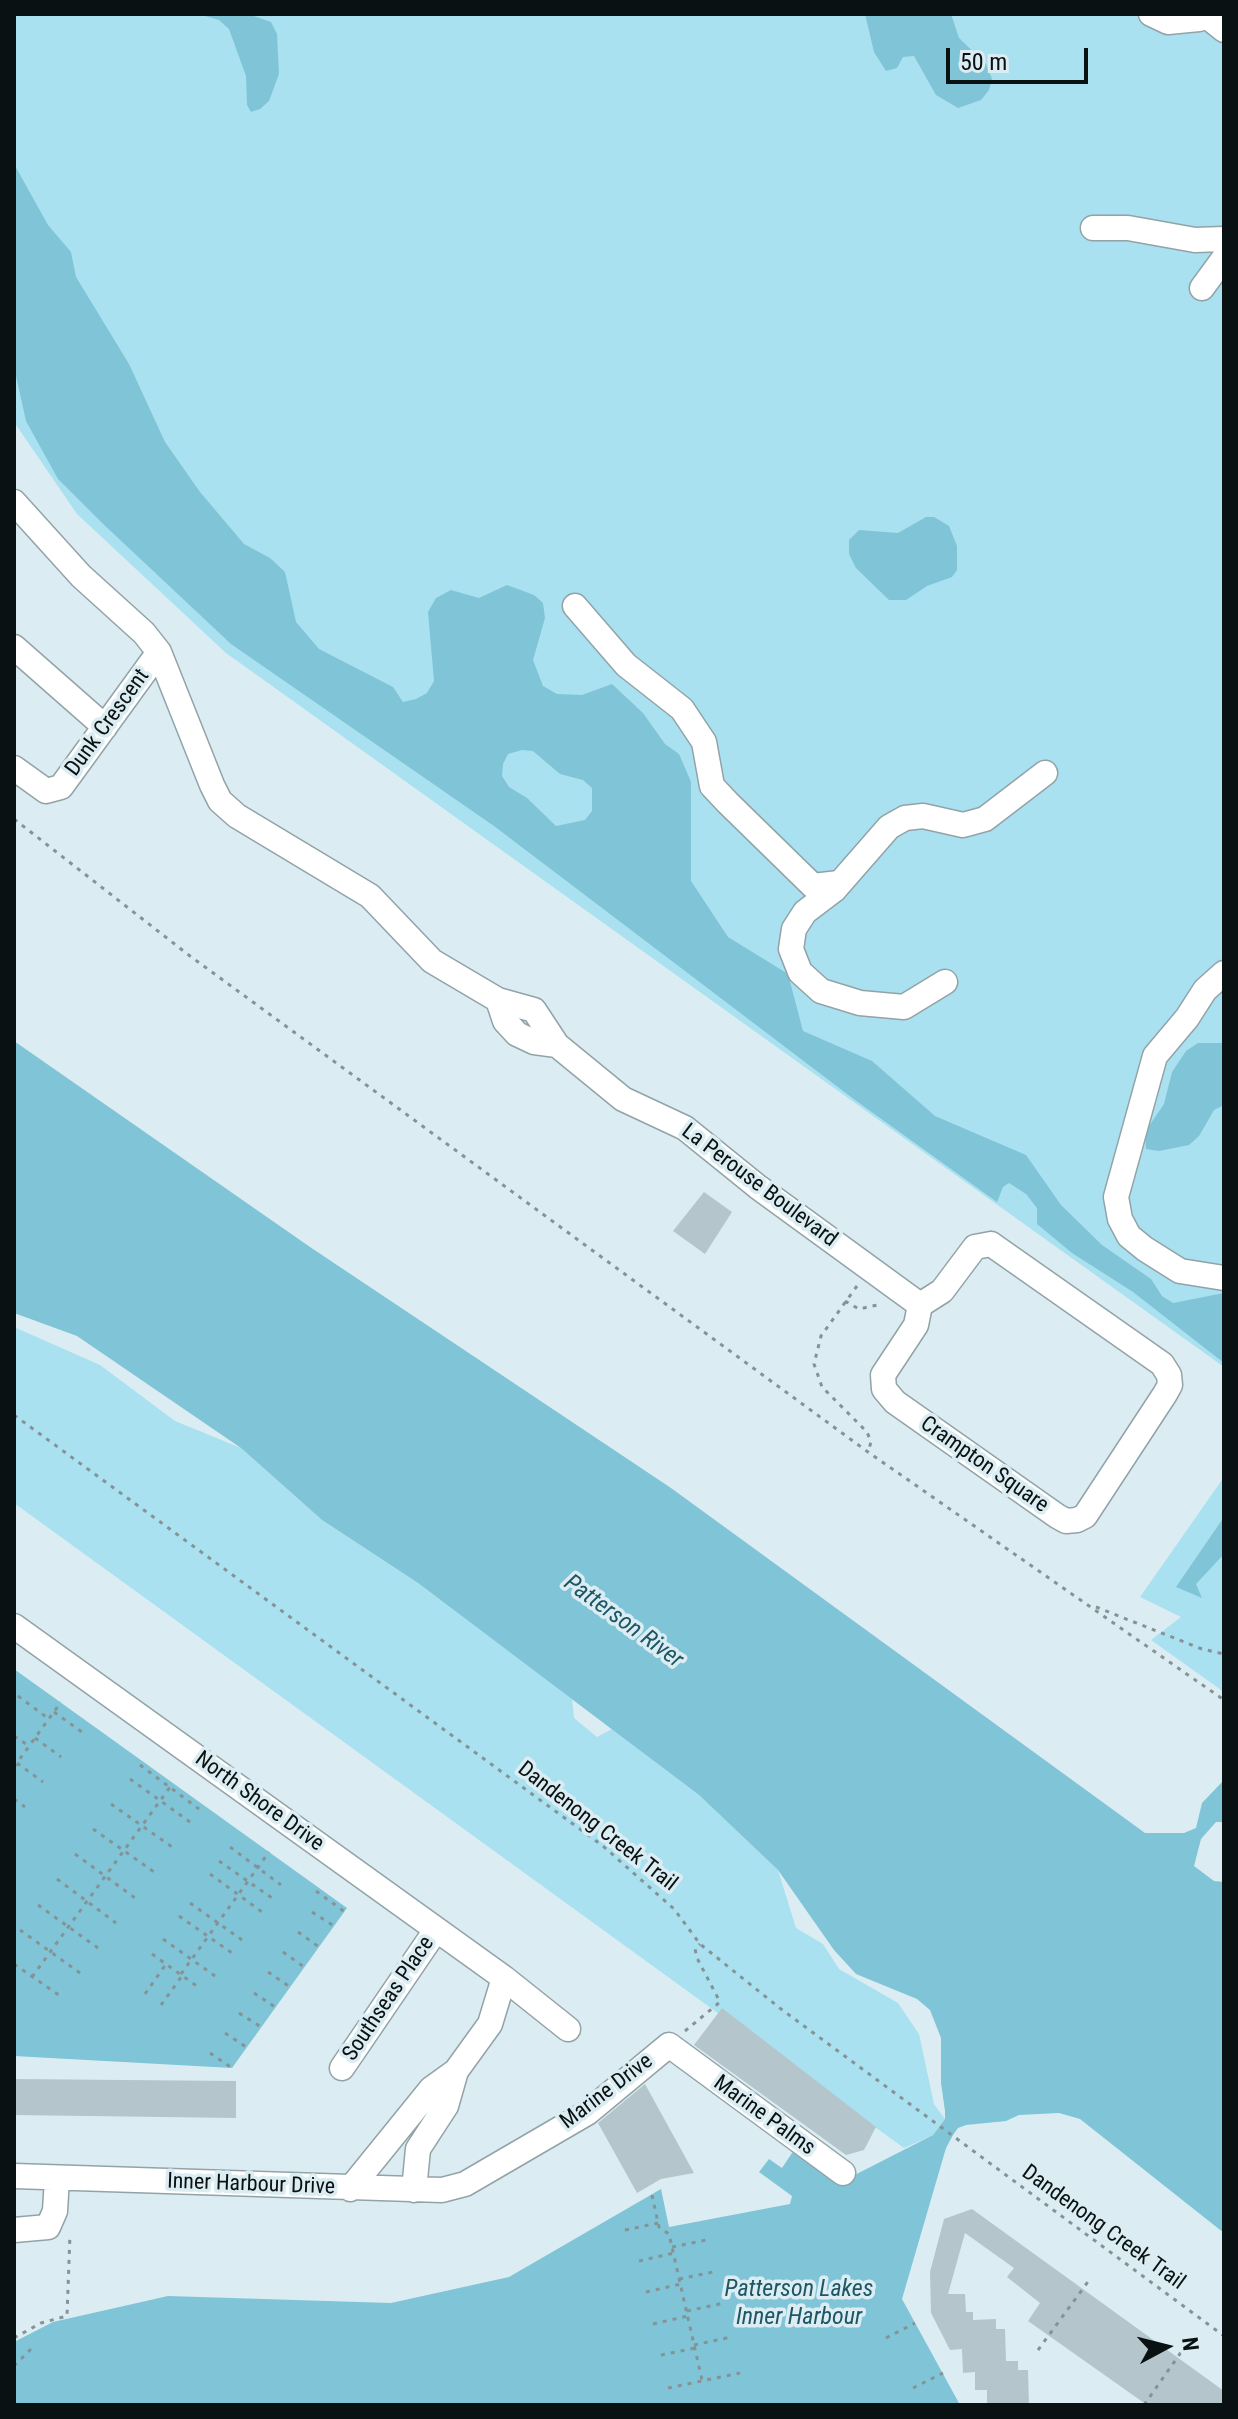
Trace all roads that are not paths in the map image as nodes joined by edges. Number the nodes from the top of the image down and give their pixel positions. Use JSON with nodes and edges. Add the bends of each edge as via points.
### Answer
{"nodes":[{"id":1,"x":1151,"y":14,"type":"edge"},
{"id":2,"x":1201,"y":17,"type":"edge"},
{"id":3,"x":1224,"y":30,"type":"edge"},
{"id":4,"x":1093,"y":228,"type":"dead end"},
{"id":5,"x":1224,"y":239,"type":"edge"},
{"id":6,"x":1224,"y":258,"type":"edge"},
{"id":7,"x":1202,"y":288,"type":"dead end"},
{"id":8,"x":14,"y":502,"type":"edge"},
{"id":9,"x":575,"y":606,"type":"dead end"},
{"id":10,"x":14,"y":647,"type":"edge"},
{"id":11,"x":159,"y":652,"type":"junction"},
{"id":12,"x":105,"y":727,"type":"junction"},
{"id":13,"x":14,"y":768,"type":"edge"},
{"id":14,"x":1045,"y":773,"type":"dead end"},
{"id":15,"x":839,"y":883,"type":"junction"},
{"id":16,"x":1224,"y":973,"type":"edge"},
{"id":17,"x":945,"y":982,"type":"dead end"},
{"id":18,"x":1224,"y":1278,"type":"edge"},
{"id":19,"x":920,"y":1305,"type":"junction"},
{"id":20,"x":14,"y":1626,"type":"edge"},
{"id":21,"x":436,"y":1930,"type":"junction"},
{"id":22,"x":504,"y":1978,"type":"junction"},
{"id":23,"x":568,"y":2029,"type":"dead end"},
{"id":24,"x":677,"y":2051,"type":"joint"},
{"id":25,"x":342,"y":2068,"type":"dead end"},
{"id":26,"x":456,"y":2071,"type":"junction"},
{"id":27,"x":485,"y":2173,"type":"joint"},
{"id":28,"x":843,"y":2173,"type":"dead end"},
{"id":29,"x":14,"y":2176,"type":"edge"},
{"id":30,"x":57,"y":2178,"type":"junction"},
{"id":31,"x":350,"y":2189,"type":"junction"},
{"id":32,"x":414,"y":2190,"type":"junction"},
{"id":33,"x":14,"y":2230,"type":"edge"}],
"edges":[{"from":1,"to":2,"type":"street","via":[[1168,22]]},
{"from":2,"to":3,"type":"street"},
{"from":4,"to":5,"type":"street"},
{"from":6,"to":7,"type":"street"},
{"from":8,"to":11,"type":"street","name":"La Perouse Boulevard"},
{"from":9,"to":15,"type":"street","via":[[626,665],[682,709],[704,742],[712,786],[728,803],[813,886]]},
{"from":10,"to":12,"type":"street"},
{"from":11,"to":12,"type":"street","name":"Dunk Crescent"},
{"from":11,"to":19,"type":"street","name":"La Perouse Boulevard","via":[[220,801],[237,816],[370,896],[432,961],[498,1000],[505,1021],[517,1034],[557,1045],[625,1101],[691,1133]]},
{"from":12,"to":13,"type":"street","name":"Dunk Crescent","via":[[55,792],[38,788]]},
{"from":14,"to":15,"type":"street","via":[[985,819],[963,825],[923,816],[905,818],[877,838]]},
{"from":15,"to":17,"type":"street","via":[[805,912],[794,929],[791,949],[800,972],[821,991],[860,1003],[904,1007]]},
{"from":16,"to":18,"type":"street","via":[[1155,1056],[1116,1197],[1125,1228],[1145,1249],[1180,1271]]},
{"from":19,"to":19,"type":"street","name":"Crampton Square","via":[[942,1291],[975,1247],[991,1244],[1165,1368],[1167,1391],[1083,1518],[1060,1519],[888,1396],[883,1375],[916,1325]]},
{"from":20,"to":21,"type":"street","name":"North Shore Drive"},
{"from":21,"to":22,"type":"street","name":"North Shore Drive"},
{"from":21,"to":25,"type":"street","name":"Southseas Place"},
{"from":22,"to":23,"type":"street","name":"North Shore Drive"},
{"from":22,"to":26,"type":"street","via":[[490,2024]]},
{"from":24,"to":27,"type":"street","name":"Marine Drive","via":[[621,2081],[587,2113]]},
{"from":24,"to":28,"type":"street","name":"Marine Palms"},
{"from":26,"to":31,"type":"street","via":[[431,2089]]},
{"from":26,"to":32,"type":"street","via":[[446,2106],[418,2149]]},
{"from":27,"to":32,"type":"street","name":"Inner Harbour Drive","via":[[453,2187]]},
{"from":29,"to":30,"type":"street","name":"Inner Harbour Drive"},
{"from":30,"to":31,"type":"street","name":"Inner Harbour Drive"},
{"from":30,"to":33,"type":"street","via":[[48,2227]]},
{"from":31,"to":32,"type":"street","name":"Inner Harbour Drive"}]}
